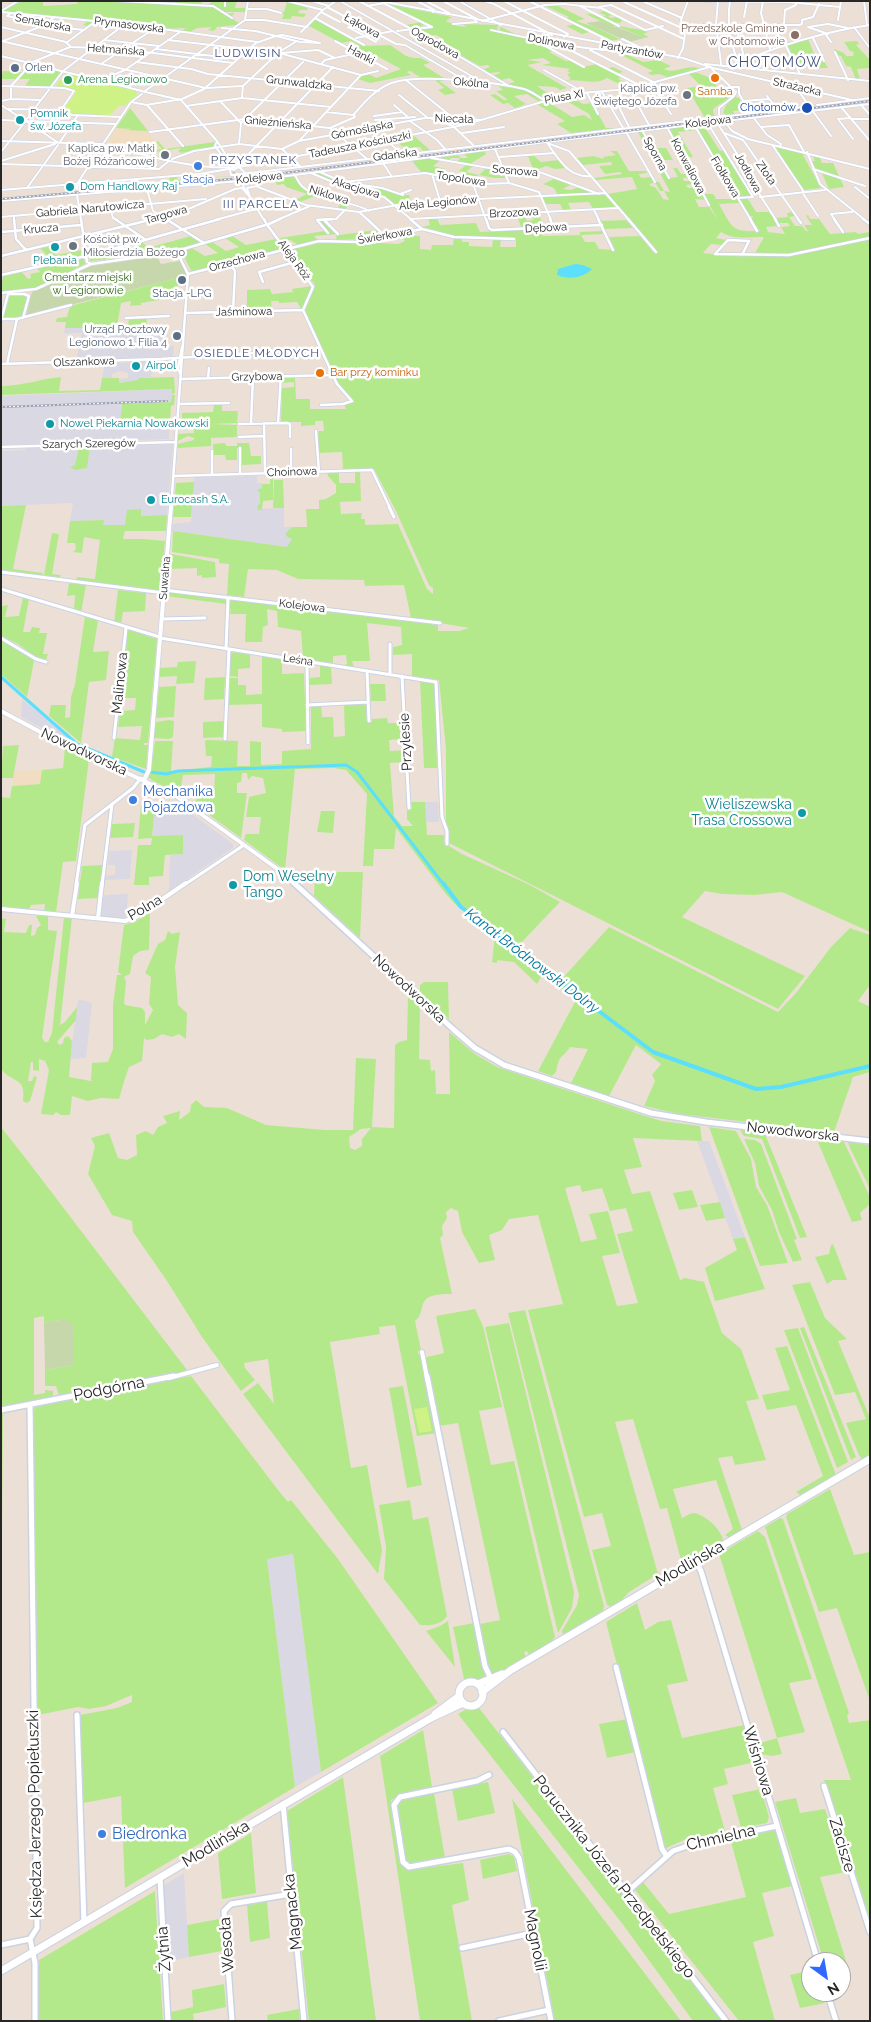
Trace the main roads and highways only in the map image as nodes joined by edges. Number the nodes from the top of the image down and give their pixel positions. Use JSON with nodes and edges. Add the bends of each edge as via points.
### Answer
{"nodes":[{"id":1,"x":1,"y":711,"type":"edge"},
{"id":2,"x":870,"y":1141,"type":"edge"},
{"id":3,"x":870,"y":1459,"type":"edge"},
{"id":4,"x":511,"y":1670,"type":"junction"},
{"id":5,"x":478,"y":1684,"type":"junction"},
{"id":6,"x":482,"y":1692,"type":"junction"},
{"id":7,"x":461,"y":1700,"type":"junction"},
{"id":8,"x":1,"y":1971,"type":"edge"}],
"edges":[{"from":1,"to":2,"type":"main road","name":"Nowodworska","via":[[176,796],[290,879],[471,1045],[494,1060],[631,1107],[670,1117]]},
{"from":3,"to":4,"type":"main road","name":"Modlińska"},
{"from":4,"to":5,"type":"main road"},
{"from":4,"to":6,"type":"main road"},
{"from":5,"to":6,"type":"main road"},
{"from":5,"to":7,"type":"main road","via":[[465,1683],[461,1687]]},
{"from":6,"to":7,"type":"main road","via":[[476,1706],[470,1707]]},
{"from":7,"to":8,"type":"main road","name":"Modlińska"}]}
